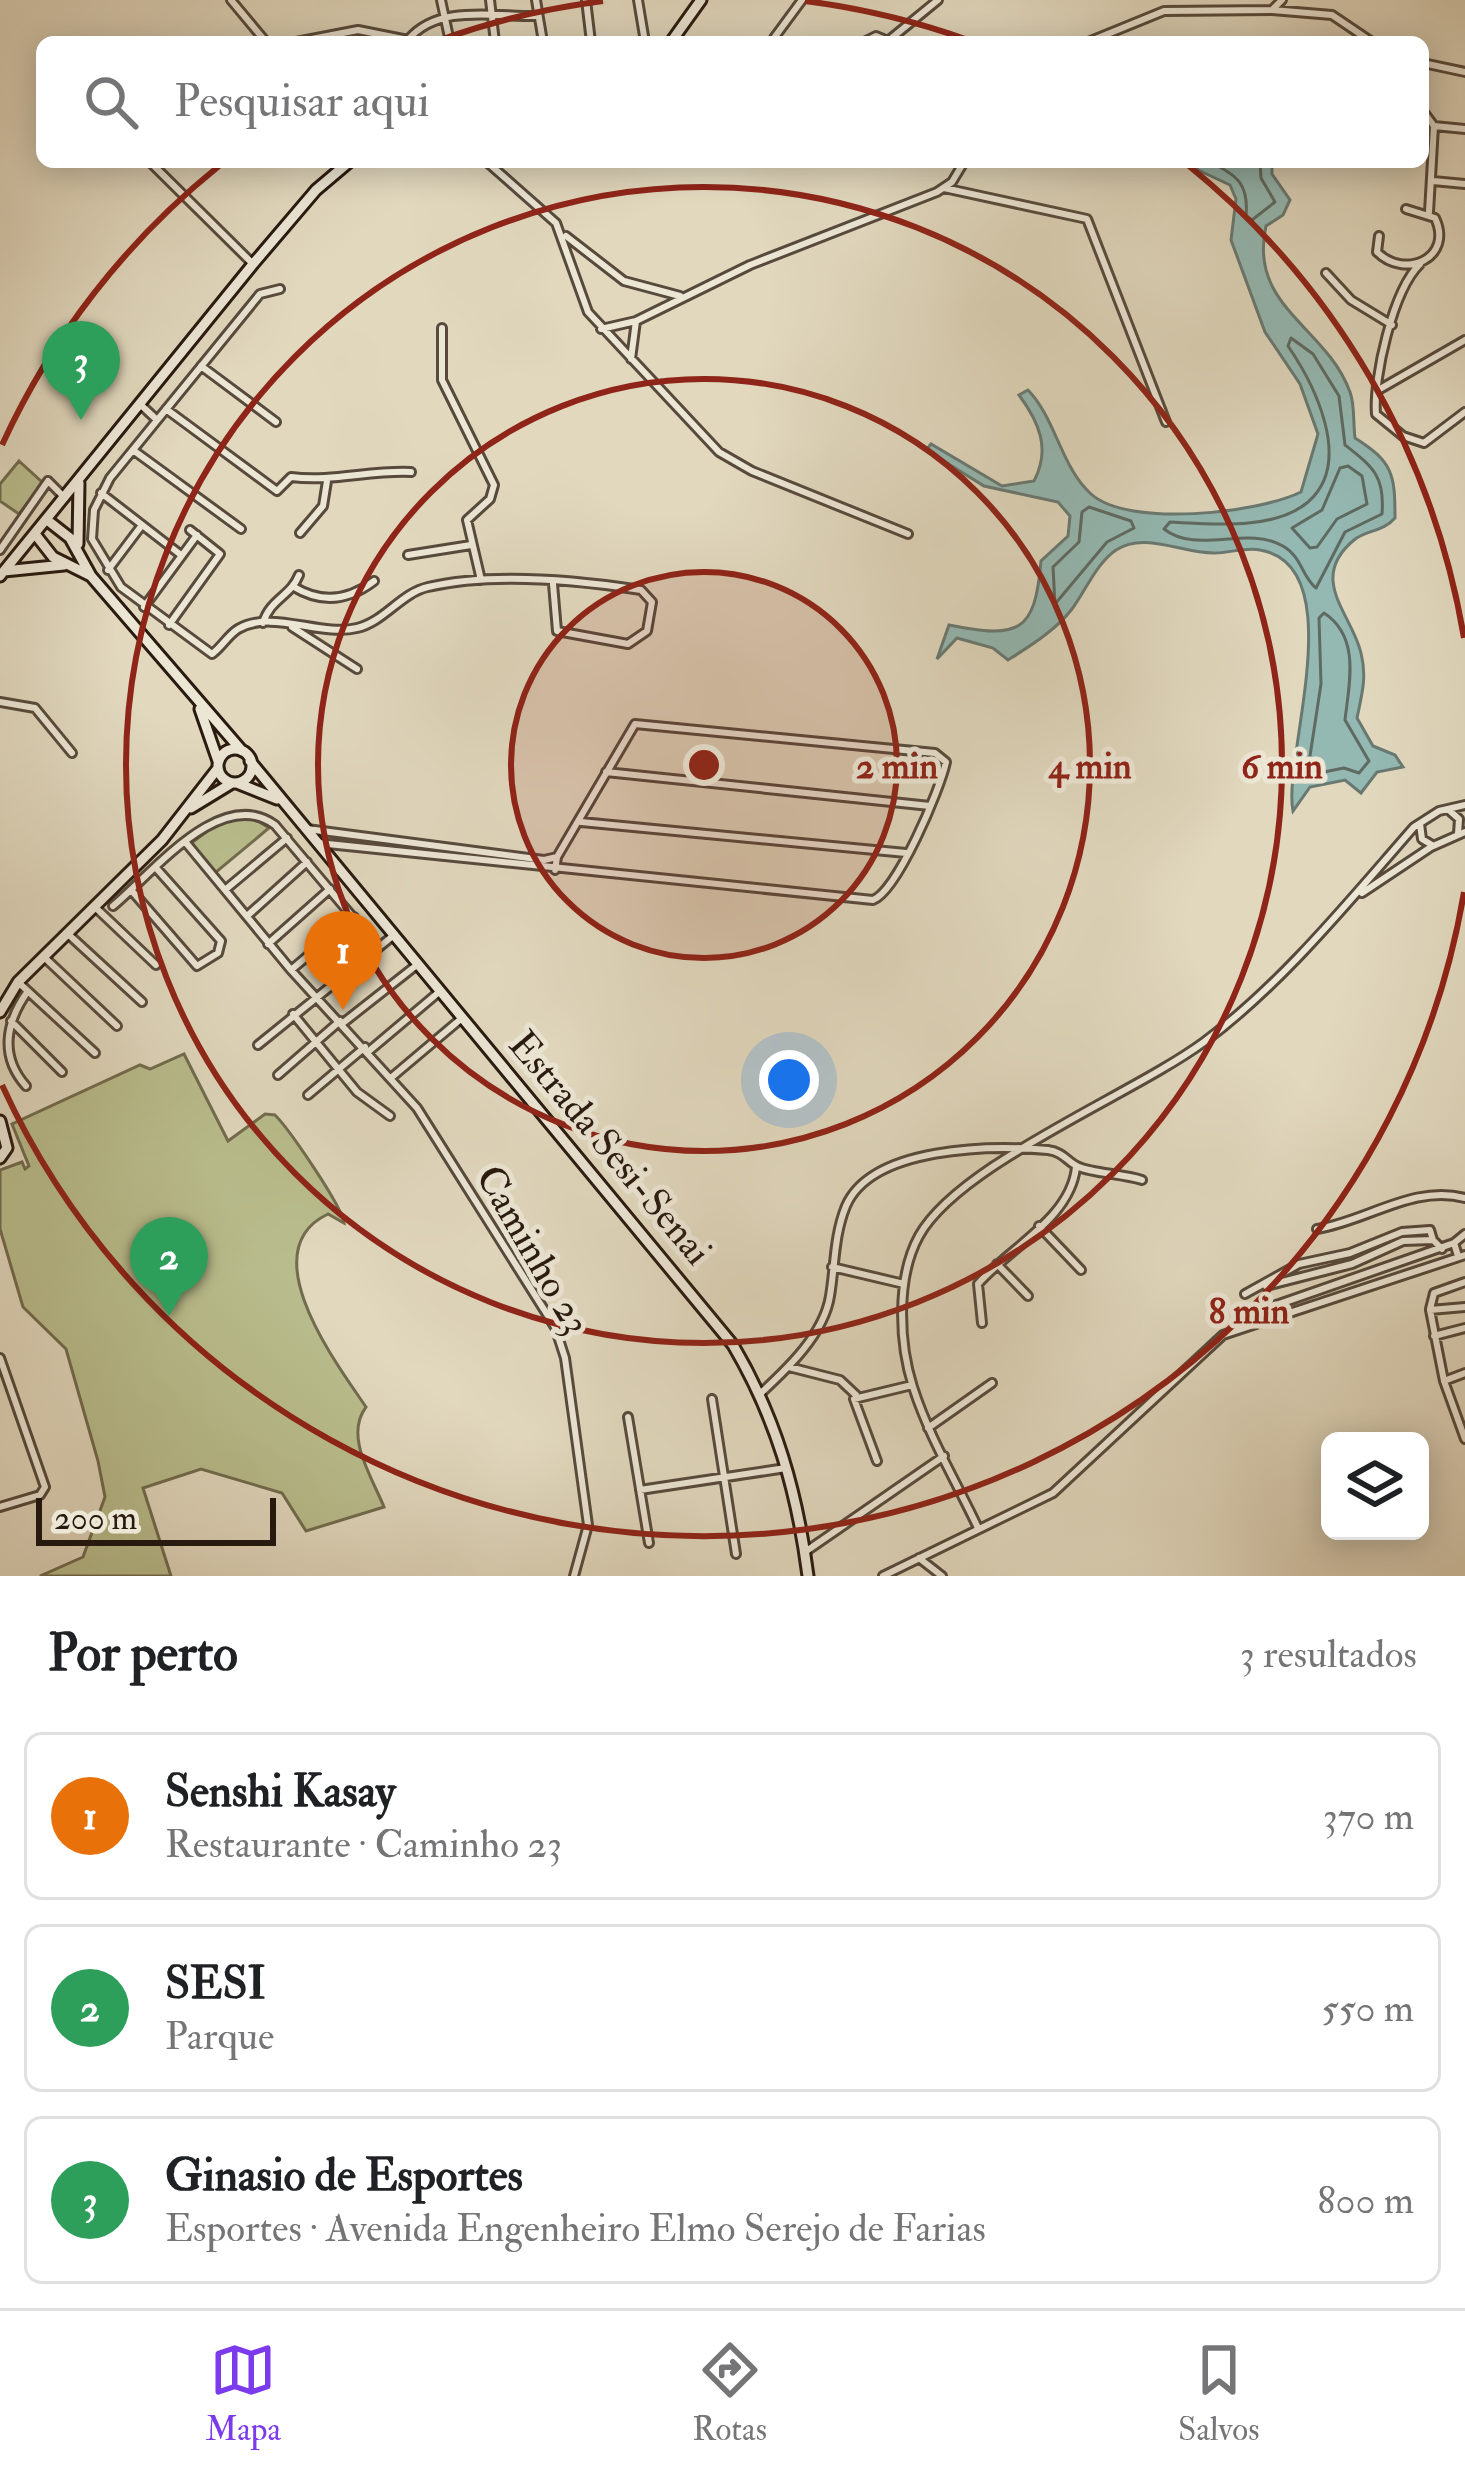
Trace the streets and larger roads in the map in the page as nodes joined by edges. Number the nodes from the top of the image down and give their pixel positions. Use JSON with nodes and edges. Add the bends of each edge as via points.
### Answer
{"nodes":[{"id":1,"x":231,"y":0,"type":"edge"},
{"id":2,"x":441,"y":0,"type":"edge"},
{"id":3,"x":490,"y":0,"type":"edge"},
{"id":4,"x":536,"y":0,"type":"edge"},
{"id":5,"x":586,"y":0,"type":"edge"},
{"id":6,"x":638,"y":0,"type":"edge"},
{"id":7,"x":701,"y":0,"type":"edge"},
{"id":8,"x":802,"y":0,"type":"edge"},
{"id":9,"x":938,"y":0,"type":"edge"},
{"id":10,"x":1282,"y":0,"type":"edge"},
{"id":11,"x":1324,"y":0,"type":"edge"},
{"id":12,"x":1194,"y":5,"type":"edge"},
{"id":13,"x":1272,"y":10,"type":"junction"},
{"id":14,"x":492,"y":14,"type":"junction"},
{"id":15,"x":1332,"y":15,"type":"junction"},
{"id":16,"x":538,"y":16,"type":"junction"},
{"id":17,"x":446,"y":17,"type":"junction"},
{"id":18,"x":261,"y":36,"type":"edge"},
{"id":19,"x":327,"y":36,"type":"edge"},
{"id":20,"x":382,"y":36,"type":"edge"},
{"id":21,"x":414,"y":36,"type":"edge"},
{"id":22,"x":449,"y":36,"type":"edge"},
{"id":23,"x":494,"y":36,"type":"edge"},
{"id":24,"x":542,"y":36,"type":"edge"},
{"id":25,"x":590,"y":36,"type":"edge"},
{"id":26,"x":644,"y":36,"type":"edge"},
{"id":27,"x":675,"y":36,"type":"edge"},
{"id":28,"x":775,"y":36,"type":"edge"},
{"id":29,"x":895,"y":36,"type":"edge"},
{"id":30,"x":1102,"y":36,"type":"edge"},
{"id":31,"x":1363,"y":36,"type":"edge"},
{"id":32,"x":1429,"y":64,"type":"edge"},
{"id":33,"x":1465,"y":72,"type":"edge"},
{"id":34,"x":1429,"y":119,"type":"edge"},
{"id":35,"x":1434,"y":126,"type":"junction"},
{"id":36,"x":1465,"y":129,"type":"edge"},
{"id":37,"x":156,"y":168,"type":"edge"},
{"id":38,"x":336,"y":168,"type":"edge"},
{"id":39,"x":341,"y":168,"type":"edge"},
{"id":40,"x":496,"y":168,"type":"edge"},
{"id":41,"x":500,"y":168,"type":"edge"},
{"id":42,"x":959,"y":168,"type":"edge"},
{"id":43,"x":502,"y":172,"type":"junction"},
{"id":44,"x":333,"y":174,"type":"junction"},
{"id":45,"x":1431,"y":181,"type":"junction"},
{"id":46,"x":1465,"y":184,"type":"edge"},
{"id":47,"x":944,"y":188,"type":"junction"},
{"id":48,"x":1406,"y":209,"type":"dead end"},
{"id":49,"x":1429,"y":214,"type":"junction"},
{"id":50,"x":563,"y":234,"type":"junction"},
{"id":51,"x":1379,"y":236,"type":"dead end"},
{"id":52,"x":253,"y":264,"type":"junction"},
{"id":53,"x":1420,"y":264,"type":"junction"},
{"id":54,"x":1326,"y":273,"type":"dead end"},
{"id":55,"x":280,"y":289,"type":"dead end"},
{"id":56,"x":681,"y":296,"type":"junction"},
{"id":57,"x":636,"y":321,"type":"junction"},
{"id":58,"x":1392,"y":325,"type":"junction"},
{"id":59,"x":442,"y":328,"type":"dead end"},
{"id":60,"x":601,"y":329,"type":"junction"},
{"id":61,"x":1465,"y":340,"type":"edge"},
{"id":62,"x":631,"y":361,"type":"junction"},
{"id":63,"x":201,"y":366,"type":"junction"},
{"id":64,"x":1378,"y":390,"type":"junction"},
{"id":65,"x":140,"y":405,"type":"junction"},
{"id":66,"x":166,"y":409,"type":"junction"},
{"id":67,"x":1465,"y":412,"type":"edge"},
{"id":68,"x":157,"y":420,"type":"junction"},
{"id":69,"x":276,"y":422,"type":"dead end"},
{"id":70,"x":1166,"y":422,"type":"dead end"},
{"id":71,"x":133,"y":450,"type":"junction"},
{"id":72,"x":411,"y":472,"type":"dead end"},
{"id":73,"x":80,"y":480,"type":"junction"},
{"id":74,"x":327,"y":482,"type":"junction"},
{"id":75,"x":101,"y":493,"type":"junction"},
{"id":76,"x":65,"y":498,"type":"junction"},
{"id":77,"x":47,"y":520,"type":"junction"},
{"id":78,"x":142,"y":525,"type":"junction"},
{"id":79,"x":242,"y":530,"type":"dead end"},
{"id":80,"x":300,"y":533,"type":"dead end"},
{"id":81,"x":35,"y":534,"type":"junction"},
{"id":82,"x":908,"y":534,"type":"dead end"},
{"id":83,"x":471,"y":545,"type":"junction"},
{"id":84,"x":0,"y":550,"type":"edge"},
{"id":85,"x":181,"y":555,"type":"junction"},
{"id":86,"x":408,"y":555,"type":"dead end"},
{"id":87,"x":80,"y":556,"type":"junction"},
{"id":88,"x":70,"y":565,"type":"junction"},
{"id":89,"x":108,"y":570,"type":"junction"},
{"id":90,"x":2,"y":573,"type":"edge"},
{"id":91,"x":299,"y":575,"type":"dead end"},
{"id":92,"x":91,"y":577,"type":"junction"},
{"id":93,"x":374,"y":581,"type":"dead end"},
{"id":94,"x":481,"y":582,"type":"junction"},
{"id":95,"x":553,"y":584,"type":"junction"},
{"id":96,"x":294,"y":587,"type":"junction"},
{"id":97,"x":144,"y":607,"type":"junction"},
{"id":98,"x":263,"y":623,"type":"junction"},
{"id":99,"x":169,"y":625,"type":"junction"},
{"id":100,"x":289,"y":625,"type":"junction"},
{"id":101,"x":357,"y":669,"type":"dead end"},
{"id":102,"x":195,"y":699,"type":"junction"},
{"id":103,"x":0,"y":702,"type":"edge"},
{"id":104,"x":242,"y":751,"type":"junction"},
{"id":105,"x":72,"y":753,"type":"dead end"},
{"id":106,"x":250,"y":761,"type":"junction"},
{"id":107,"x":218,"y":765,"type":"junction"},
{"id":108,"x":606,"y":772,"type":"junction"},
{"id":109,"x":234,"y":783,"type":"junction"},
{"id":110,"x":282,"y":800,"type":"junction"},
{"id":111,"x":1465,"y":805,"type":"edge"},
{"id":112,"x":930,"y":806,"type":"junction"},
{"id":113,"x":191,"y":808,"type":"junction"},
{"id":114,"x":1446,"y":809,"type":"junction"},
{"id":115,"x":1422,"y":821,"type":"junction"},
{"id":116,"x":580,"y":822,"type":"junction"},
{"id":117,"x":307,"y":829,"type":"junction"},
{"id":118,"x":1465,"y":832,"type":"edge"},
{"id":119,"x":1456,"y":836,"type":"junction"},
{"id":120,"x":286,"y":838,"type":"junction"},
{"id":121,"x":162,"y":840,"type":"junction"},
{"id":122,"x":318,"y":843,"type":"junction"},
{"id":123,"x":187,"y":844,"type":"junction"},
{"id":124,"x":1435,"y":845,"type":"junction"},
{"id":125,"x":344,"y":846,"type":"junction"},
{"id":126,"x":906,"y":854,"type":"junction"},
{"id":127,"x":557,"y":856,"type":"junction"},
{"id":128,"x":307,"y":862,"type":"junction"},
{"id":129,"x":335,"y":863,"type":"junction"},
{"id":130,"x":159,"y":867,"type":"junction"},
{"id":131,"x":555,"y":870,"type":"junction"},
{"id":132,"x":330,"y":889,"type":"junction"},
{"id":133,"x":132,"y":890,"type":"junction"},
{"id":134,"x":224,"y":890,"type":"junction"},
{"id":135,"x":1349,"y":902,"type":"junction"},
{"id":136,"x":93,"y":905,"type":"junction"},
{"id":137,"x":113,"y":906,"type":"dead end"},
{"id":138,"x":354,"y":916,"type":"junction"},
{"id":139,"x":247,"y":917,"type":"junction"},
{"id":140,"x":66,"y":932,"type":"junction"},
{"id":141,"x":394,"y":935,"type":"junction"},
{"id":142,"x":268,"y":944,"type":"junction"},
{"id":143,"x":378,"y":947,"type":"junction"},
{"id":144,"x":43,"y":955,"type":"junction"},
{"id":145,"x":418,"y":964,"type":"junction"},
{"id":146,"x":155,"y":965,"type":"dead end"},
{"id":147,"x":291,"y":970,"type":"junction"},
{"id":148,"x":18,"y":982,"type":"junction"},
{"id":149,"x":28,"y":991,"type":"junction"},
{"id":150,"x":440,"y":991,"type":"junction"},
{"id":151,"x":315,"y":996,"type":"junction"},
{"id":152,"x":142,"y":1002,"type":"dead end"},
{"id":153,"x":0,"y":1012,"type":"edge"},
{"id":154,"x":293,"y":1014,"type":"junction"},
{"id":155,"x":463,"y":1018,"type":"junction"},
{"id":156,"x":11,"y":1021,"type":"junction"},
{"id":157,"x":342,"y":1022,"type":"junction"},
{"id":158,"x":117,"y":1026,"type":"dead end"},
{"id":159,"x":317,"y":1041,"type":"junction"},
{"id":160,"x":258,"y":1045,"type":"dead end"},
{"id":161,"x":367,"y":1049,"type":"junction"},
{"id":162,"x":94,"y":1053,"type":"dead end"},
{"id":163,"x":338,"y":1068,"type":"junction"},
{"id":164,"x":62,"y":1072,"type":"dead end"},
{"id":165,"x":278,"y":1075,"type":"dead end"},
{"id":166,"x":391,"y":1078,"type":"junction"},
{"id":167,"x":26,"y":1086,"type":"dead end"},
{"id":168,"x":308,"y":1095,"type":"dead end"},
{"id":169,"x":389,"y":1116,"type":"dead end"},
{"id":170,"x":1,"y":1126,"type":"edge"},
{"id":171,"x":1022,"y":1149,"type":"junction"},
{"id":172,"x":4,"y":1153,"type":"edge"},
{"id":173,"x":1076,"y":1167,"type":"junction"},
{"id":174,"x":1142,"y":1180,"type":"dead end"},
{"id":175,"x":1465,"y":1198,"type":"edge"},
{"id":176,"x":1039,"y":1226,"type":"junction"},
{"id":177,"x":1316,"y":1229,"type":"dead end"},
{"id":178,"x":1465,"y":1234,"type":"edge"},
{"id":179,"x":1454,"y":1243,"type":"junction"},
{"id":180,"x":1442,"y":1249,"type":"junction"},
{"id":181,"x":1461,"y":1256,"type":"edge"},
{"id":182,"x":997,"y":1264,"type":"junction"},
{"id":183,"x":832,"y":1267,"type":"junction"},
{"id":184,"x":1081,"y":1270,"type":"dead end"},
{"id":185,"x":1465,"y":1282,"type":"edge"},
{"id":186,"x":905,"y":1284,"type":"junction"},
{"id":187,"x":1244,"y":1294,"type":"dead end"},
{"id":188,"x":1028,"y":1296,"type":"dead end"},
{"id":189,"x":1465,"y":1307,"type":"edge"},
{"id":190,"x":1262,"y":1310,"type":"dead end"},
{"id":191,"x":1430,"y":1310,"type":"junction"},
{"id":192,"x":982,"y":1323,"type":"dead end"},
{"id":193,"x":1465,"y":1328,"type":"edge"},
{"id":194,"x":1434,"y":1336,"type":"junction"},
{"id":195,"x":0,"y":1358,"type":"edge"},
{"id":196,"x":788,"y":1366,"type":"junction"},
{"id":197,"x":1465,"y":1373,"type":"edge"},
{"id":198,"x":1444,"y":1381,"type":"junction"},
{"id":199,"x":992,"y":1383,"type":"dead end"},
{"id":200,"x":912,"y":1385,"type":"junction"},
{"id":201,"x":761,"y":1393,"type":"junction"},
{"id":202,"x":856,"y":1395,"type":"junction"},
{"id":203,"x":712,"y":1399,"type":"dead end"},
{"id":204,"x":628,"y":1417,"type":"dead end"},
{"id":205,"x":928,"y":1428,"type":"junction"},
{"id":206,"x":1464,"y":1435,"type":"edge"},
{"id":207,"x":944,"y":1456,"type":"junction"},
{"id":208,"x":877,"y":1461,"type":"dead end"},
{"id":209,"x":789,"y":1468,"type":"junction"},
{"id":210,"x":725,"y":1478,"type":"junction"},
{"id":211,"x":640,"y":1490,"type":"junction"},
{"id":212,"x":0,"y":1507,"type":"edge"},
{"id":213,"x":978,"y":1528,"type":"junction"},
{"id":214,"x":649,"y":1543,"type":"dead end"},
{"id":215,"x":805,"y":1552,"type":"junction"},
{"id":216,"x":736,"y":1554,"type":"dead end"},
{"id":217,"x":919,"y":1558,"type":"junction"},
{"id":218,"x":574,"y":1576,"type":"edge"},
{"id":219,"x":808,"y":1576,"type":"edge"},
{"id":220,"x":883,"y":1576,"type":"edge"},
{"id":221,"x":942,"y":1576,"type":"edge"}],
"edges":[{"from":1,"to":18,"type":"street"},
{"from":2,"to":17,"type":"street"},
{"from":3,"to":14,"type":"street"},
{"from":4,"to":16,"type":"street"},
{"from":5,"to":25,"type":"street"},
{"from":6,"to":26,"type":"street"},
{"from":7,"to":27,"type":"street"},
{"from":8,"to":28,"type":"street"},
{"from":9,"to":29,"type":"street"},
{"from":10,"to":13,"type":"street"},
{"from":11,"to":15,"type":"street"},
{"from":12,"to":13,"type":"street"},
{"from":12,"to":30,"type":"street"},
{"from":13,"to":15,"type":"street"},
{"from":14,"to":16,"type":"street"},
{"from":14,"to":17,"type":"street"},
{"from":14,"to":23,"type":"street"},
{"from":15,"to":31,"type":"street"},
{"from":16,"to":24,"type":"street"},
{"from":17,"to":21,"type":"street"},
{"from":17,"to":22,"type":"street"},
{"from":19,"to":20,"type":"street"},
{"from":32,"to":33,"type":"street"},
{"from":34,"to":35,"type":"street"},
{"from":35,"to":36,"type":"street"},
{"from":35,"to":45,"type":"street"},
{"from":37,"to":52,"type":"street"},
{"from":38,"to":44,"type":"street"},
{"from":39,"to":44,"type":"street"},
{"from":40,"to":43,"type":"street"},
{"from":41,"to":43,"type":"street"},
{"from":42,"to":47,"type":"street"},
{"from":43,"to":50,"type":"street"},
{"from":44,"to":52,"type":"street"},
{"from":45,"to":46,"type":"street"},
{"from":45,"to":49,"type":"street"},
{"from":47,"to":56,"type":"street"},
{"from":47,"to":70,"type":"street","via":[[1087,219]]},
{"from":48,"to":49,"type":"street"},
{"from":49,"to":53,"type":"street","via":[[1440,236]]},
{"from":50,"to":56,"type":"street","via":[[621,279]]},
{"from":50,"to":60,"type":"street","via":[[579,295]]},
{"from":51,"to":53,"type":"street","via":[[1385,260]]},
{"from":52,"to":65,"type":"street"},
{"from":53,"to":58,"type":"street"},
{"from":54,"to":58,"type":"street"},
{"from":55,"to":63,"type":"street","via":[[260,293]]},
{"from":56,"to":57,"type":"street"},
{"from":57,"to":60,"type":"street"},
{"from":57,"to":62,"type":"street"},
{"from":58,"to":64,"type":"street"},
{"from":59,"to":83,"type":"street","via":[[442,380],[494,485],[470,514]]},
{"from":60,"to":62,"type":"street"},
{"from":61,"to":64,"type":"street"},
{"from":62,"to":82,"type":"street","via":[[728,458]]},
{"from":63,"to":66,"type":"street"},
{"from":63,"to":69,"type":"street"},
{"from":64,"to":67,"type":"street","via":[[1383,422],[1424,443]]},
{"from":65,"to":68,"type":"street"},
{"from":65,"to":73,"type":"street"},
{"from":66,"to":68,"type":"street"},
{"from":66,"to":74,"type":"street","via":[[277,491],[292,476]]},
{"from":68,"to":71,"type":"street"},
{"from":71,"to":75,"type":"street"},
{"from":71,"to":79,"type":"street"},
{"from":72,"to":74,"type":"street"},
{"from":73,"to":76,"type":"street"},
{"from":73,"to":87,"type":"street"},
{"from":74,"to":80,"type":"street","via":[[323,506]]},
{"from":75,"to":78,"type":"street"},
{"from":75,"to":89,"type":"street","via":[[91,531]]},
{"from":76,"to":77,"type":"street"},
{"from":76,"to":84,"type":"street","via":[[47,481]]},
{"from":77,"to":81,"type":"street"},
{"from":77,"to":87,"type":"street"},
{"from":78,"to":85,"type":"street"},
{"from":78,"to":89,"type":"street"},
{"from":81,"to":88,"type":"street"},
{"from":81,"to":90,"type":"street"},
{"from":83,"to":86,"type":"street"},
{"from":83,"to":94,"type":"street"},
{"from":85,"to":97,"type":"street"},
{"from":85,"to":99,"type":"street","via":[[194,533],[220,554]]},
{"from":87,"to":92,"type":"street"},
{"from":88,"to":90,"type":"street"},
{"from":88,"to":92,"type":"street"},
{"from":89,"to":97,"type":"street"},
{"from":91,"to":96,"type":"street"},
{"from":92,"to":102,"type":"street"},
{"from":93,"to":96,"type":"street","via":[[343,598]]},
{"from":94,"to":95,"type":"street"},
{"from":94,"to":100,"type":"street","via":[[423,588],[359,628]]},
{"from":95,"to":95,"type":"street","via":[[638,589],[652,602],[643,637],[621,644],[557,631]]},
{"from":96,"to":98,"type":"street","via":[[272,602]]},
{"from":97,"to":99,"type":"street"},
{"from":98,"to":99,"type":"street","via":[[235,630],[214,654]]},
{"from":98,"to":100,"type":"street"},
{"from":100,"to":101,"type":"street"},
{"from":102,"to":104,"type":"street"},
{"from":102,"to":107,"type":"street"},
{"from":103,"to":105,"type":"street","via":[[35,708]]},
{"from":104,"to":106,"type":"street"},
{"from":104,"to":107,"type":"street","via":[[227,751]]},
{"from":106,"to":109,"type":"street","via":[[249,775]]},
{"from":106,"to":110,"type":"street","name":"Estrada Sesi-Senai"},
{"from":107,"to":109,"type":"street"},
{"from":107,"to":113,"type":"street"},
{"from":108,"to":112,"type":"street"},
{"from":108,"to":112,"type":"street","via":[[632,726],[644,723],[934,753],[946,763]]},
{"from":108,"to":116,"type":"street"},
{"from":109,"to":110,"type":"street","name":"Estrada Sesi-Senai"},
{"from":109,"to":113,"type":"street"},
{"from":110,"to":117,"type":"street","name":"Estrada Sesi-Senai"},
{"from":111,"to":114,"type":"street"},
{"from":112,"to":126,"type":"street"},
{"from":113,"to":121,"type":"street"},
{"from":114,"to":115,"type":"street"},
{"from":114,"to":119,"type":"street","via":[[1460,819]]},
{"from":115,"to":124,"type":"street","via":[[1422,839]]},
{"from":115,"to":135,"type":"street"},
{"from":116,"to":126,"type":"street"},
{"from":116,"to":127,"type":"street"},
{"from":117,"to":122,"type":"street","name":"Estrada Sesi-Senai"},
{"from":117,"to":127,"type":"street"},
{"from":118,"to":119,"type":"street"},
{"from":119,"to":124,"type":"street"},
{"from":120,"to":123,"type":"street","via":[[266,819],[235,814]]},
{"from":120,"to":128,"type":"street"},
{"from":120,"to":134,"type":"street"},
{"from":121,"to":130,"type":"street"},
{"from":121,"to":136,"type":"street"},
{"from":122,"to":125,"type":"street"},
{"from":122,"to":129,"type":"street","name":"Estrada Sesi-Senai"},
{"from":123,"to":130,"type":"street"},
{"from":123,"to":134,"type":"street","name":"Caminho 23"},
{"from":124,"to":135,"type":"street"},
{"from":125,"to":129,"type":"street"},
{"from":125,"to":131,"type":"street"},
{"from":126,"to":131,"type":"street","via":[[873,900]]},
{"from":127,"to":131,"type":"street"},
{"from":128,"to":132,"type":"street"},
{"from":128,"to":139,"type":"street"},
{"from":129,"to":141,"type":"street","name":"Estrada Sesi-Senai"},
{"from":130,"to":133,"type":"street"},
{"from":130,"to":133,"type":"street","via":[[221,941],[218,953],[194,963]]},
{"from":132,"to":138,"type":"street"},
{"from":132,"to":142,"type":"street"},
{"from":133,"to":137,"type":"street"},
{"from":134,"to":139,"type":"street","name":"Caminho 23"},
{"from":135,"to":171,"type":"street","via":[[1205,1041]]},
{"from":136,"to":140,"type":"street"},
{"from":136,"to":146,"type":"street"},
{"from":138,"to":143,"type":"street"},
{"from":138,"to":147,"type":"street"},
{"from":139,"to":142,"type":"street","name":"Caminho 23"},
{"from":140,"to":144,"type":"street"},
{"from":140,"to":152,"type":"street"},
{"from":141,"to":143,"type":"street"},
{"from":141,"to":145,"type":"street","name":"Estrada Sesi-Senai"},
{"from":142,"to":147,"type":"street","name":"Caminho 23"},
{"from":143,"to":151,"type":"street"},
{"from":144,"to":148,"type":"street"},
{"from":144,"to":158,"type":"street"},
{"from":145,"to":150,"type":"street","name":"Estrada Sesi-Senai"},
{"from":145,"to":157,"type":"street"},
{"from":147,"to":151,"type":"street","name":"Caminho 23"},
{"from":148,"to":149,"type":"street"},
{"from":148,"to":153,"type":"street"},
{"from":149,"to":156,"type":"street"},
{"from":149,"to":162,"type":"street"},
{"from":150,"to":155,"type":"street","name":"Estrada Sesi-Senai"},
{"from":150,"to":161,"type":"street"},
{"from":151,"to":154,"type":"street"},
{"from":151,"to":157,"type":"street","name":"Caminho 23"},
{"from":154,"to":159,"type":"street"},
{"from":154,"to":160,"type":"street"},
{"from":155,"to":166,"type":"street"},
{"from":155,"to":201,"type":"street","name":"Estrada Sesi-Senai","via":[[720,1328]]},
{"from":156,"to":164,"type":"street"},
{"from":156,"to":167,"type":"street","via":[[7,1061]]},
{"from":157,"to":159,"type":"street"},
{"from":157,"to":161,"type":"street","name":"Caminho 23"},
{"from":159,"to":163,"type":"street"},
{"from":159,"to":165,"type":"street"},
{"from":161,"to":163,"type":"street"},
{"from":161,"to":166,"type":"street","name":"Caminho 23"},
{"from":163,"to":168,"type":"street"},
{"from":163,"to":169,"type":"street"},
{"from":166,"to":218,"type":"street","name":"Caminho 23","via":[[559,1336],[588,1525]]},
{"from":170,"to":172,"type":"street"},
{"from":171,"to":173,"type":"street","via":[[1060,1152]]},
{"from":171,"to":183,"type":"street","via":[[948,1153],[868,1175],[845,1208]]},
{"from":171,"to":186,"type":"street","via":[[935,1213],[911,1252]]},
{"from":173,"to":174,"type":"street"},
{"from":173,"to":176,"type":"street","via":[[1066,1198]]},
{"from":175,"to":177,"type":"street","via":[[1428,1193]]},
{"from":176,"to":182,"type":"street"},
{"from":176,"to":184,"type":"street"},
{"from":178,"to":179,"type":"street"},
{"from":179,"to":180,"type":"street"},
{"from":179,"to":181,"type":"street"},
{"from":180,"to":187,"type":"street","via":[[1433,1240],[1402,1241]]},
{"from":180,"to":190,"type":"street"},
{"from":181,"to":213,"type":"street","via":[[1223,1335],[1053,1493]]},
{"from":182,"to":188,"type":"street"},
{"from":182,"to":192,"type":"street","via":[[975,1290]]},
{"from":183,"to":186,"type":"street"},
{"from":183,"to":196,"type":"street","via":[[828,1303]]},
{"from":185,"to":191,"type":"street","via":[[1434,1293]]},
{"from":186,"to":200,"type":"street"},
{"from":189,"to":191,"type":"street"},
{"from":191,"to":194,"type":"street"},
{"from":193,"to":194,"type":"street"},
{"from":194,"to":198,"type":"street"},
{"from":195,"to":212,"type":"street","via":[[44,1483],[40,1495]]},
{"from":196,"to":201,"type":"street"},
{"from":196,"to":202,"type":"street","via":[[840,1380]]},
{"from":197,"to":198,"type":"street"},
{"from":198,"to":206,"type":"street"},
{"from":199,"to":205,"type":"street"},
{"from":200,"to":202,"type":"street"},
{"from":200,"to":205,"type":"street"},
{"from":201,"to":209,"type":"street","name":"Estrada Sesi-Senai"},
{"from":202,"to":208,"type":"street"},
{"from":203,"to":210,"type":"street"},
{"from":204,"to":211,"type":"street"},
{"from":205,"to":207,"type":"street"},
{"from":207,"to":213,"type":"street"},
{"from":207,"to":215,"type":"street"},
{"from":209,"to":210,"type":"street"},
{"from":209,"to":215,"type":"street","name":"Estrada Sesi-Senai"},
{"from":210,"to":211,"type":"street"},
{"from":210,"to":216,"type":"street"},
{"from":211,"to":214,"type":"street"},
{"from":213,"to":217,"type":"street"},
{"from":215,"to":219,"type":"street","name":"Estrada Sesi-Senai"},
{"from":217,"to":220,"type":"street"},
{"from":217,"to":221,"type":"street"}]}
